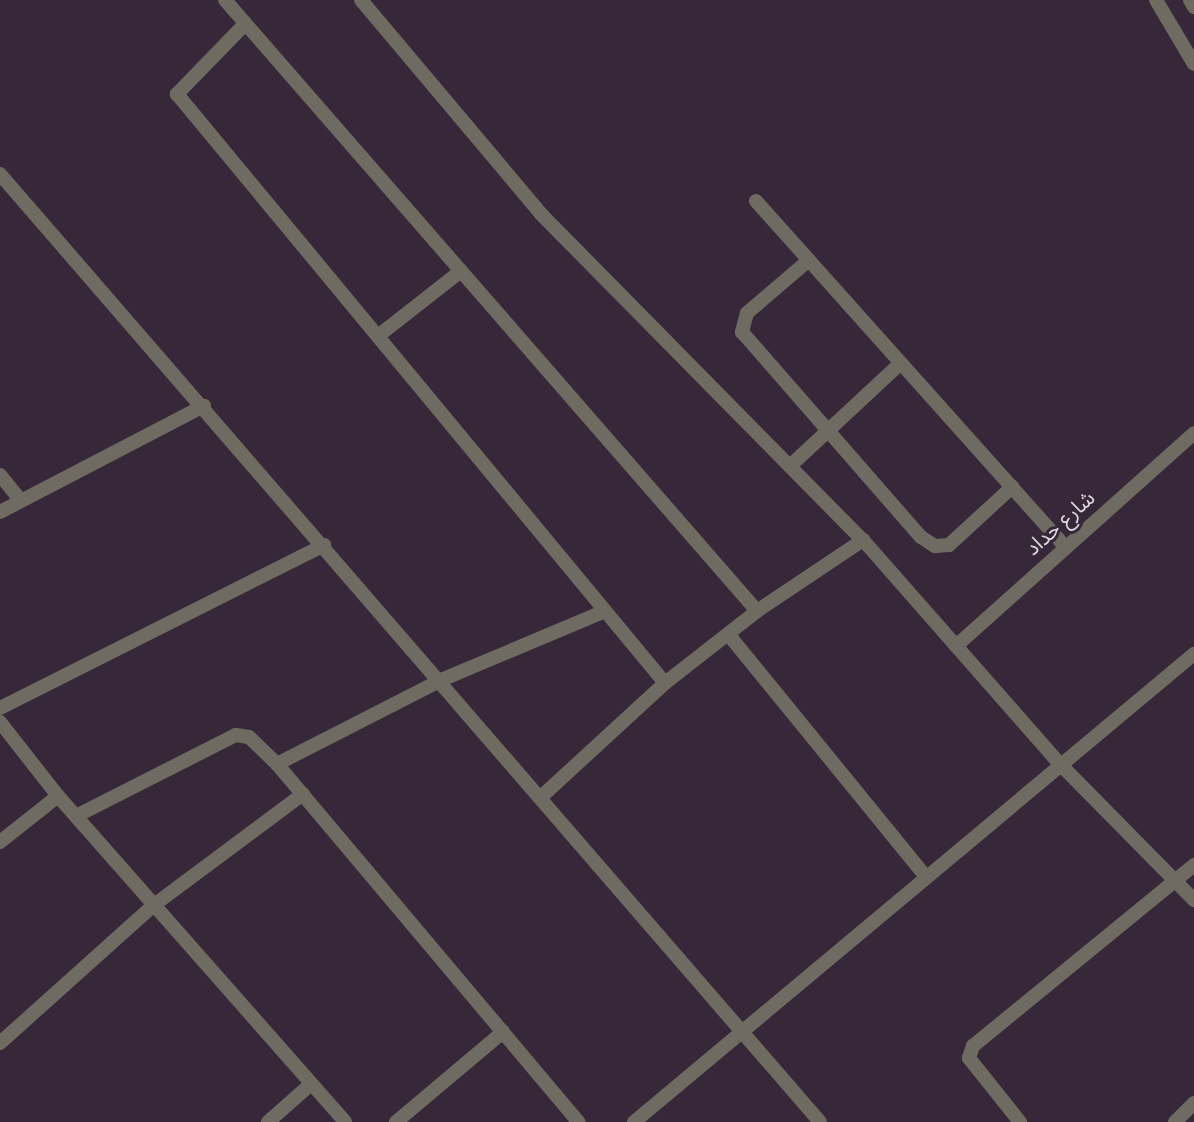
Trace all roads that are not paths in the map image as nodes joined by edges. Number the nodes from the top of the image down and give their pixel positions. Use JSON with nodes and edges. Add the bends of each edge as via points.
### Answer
{"nodes":[{"id":1,"x":225,"y":0,"type":"edge"},
{"id":2,"x":361,"y":0,"type":"edge"},
{"id":3,"x":1156,"y":0,"type":"edge"},
{"id":4,"x":1190,"y":0,"type":"edge"},
{"id":5,"x":1194,"y":7,"type":"edge"},
{"id":6,"x":245,"y":24,"type":"junction"},
{"id":7,"x":1194,"y":64,"type":"edge"},
{"id":8,"x":0,"y":174,"type":"edge"},
{"id":9,"x":756,"y":201,"type":"dead end"},
{"id":10,"x":809,"y":260,"type":"junction"},
{"id":11,"x":461,"y":271,"type":"junction"},
{"id":12,"x":378,"y":336,"type":"junction"},
{"id":13,"x":901,"y":363,"type":"junction"},
{"id":14,"x":204,"y":406,"type":"junction"},
{"id":15,"x":826,"y":428,"type":"junction"},
{"id":16,"x":1194,"y":433,"type":"edge"},
{"id":17,"x":790,"y":466,"type":"junction"},
{"id":18,"x":0,"y":475,"type":"edge"},
{"id":19,"x":1012,"y":487,"type":"junction"},
{"id":20,"x":21,"y":501,"type":"junction"},
{"id":21,"x":0,"y":512,"type":"edge"},
{"id":22,"x":863,"y":540,"type":"junction"},
{"id":23,"x":324,"y":545,"type":"junction"},
{"id":24,"x":1065,"y":547,"type":"junction"},
{"id":25,"x":605,"y":611,"type":"junction"},
{"id":26,"x":757,"y":611,"type":"junction"},
{"id":27,"x":728,"y":634,"type":"junction"},
{"id":28,"x":956,"y":646,"type":"junction"},
{"id":29,"x":1194,"y":654,"type":"edge"},
{"id":30,"x":441,"y":680,"type":"junction"},
{"id":31,"x":665,"y":683,"type":"junction"},
{"id":32,"x":0,"y":708,"type":"edge"},
{"id":33,"x":0,"y":722,"type":"edge"},
{"id":34,"x":277,"y":764,"type":"junction"},
{"id":35,"x":1061,"y":765,"type":"junction"},
{"id":36,"x":303,"y":794,"type":"junction"},
{"id":37,"x":58,"y":796,"type":"junction"},
{"id":38,"x":541,"y":797,"type":"junction"},
{"id":39,"x":76,"y":816,"type":"junction"},
{"id":40,"x":0,"y":842,"type":"edge"},
{"id":41,"x":1194,"y":865,"type":"edge"},
{"id":42,"x":926,"y":877,"type":"junction"},
{"id":43,"x":1176,"y":883,"type":"junction"},
{"id":44,"x":1194,"y":900,"type":"edge"},
{"id":45,"x":154,"y":905,"type":"junction"},
{"id":46,"x":742,"y":1031,"type":"junction"},
{"id":47,"x":503,"y":1032,"type":"junction"},
{"id":48,"x":0,"y":1043,"type":"edge"},
{"id":49,"x":312,"y":1084,"type":"junction"},
{"id":50,"x":1194,"y":1103,"type":"edge"},
{"id":51,"x":268,"y":1122,"type":"edge"},
{"id":52,"x":345,"y":1122,"type":"edge"},
{"id":53,"x":396,"y":1122,"type":"edge"},
{"id":54,"x":578,"y":1122,"type":"edge"},
{"id":55,"x":634,"y":1122,"type":"edge"},
{"id":56,"x":820,"y":1122,"type":"edge"},
{"id":57,"x":1020,"y":1122,"type":"edge"},
{"id":58,"x":1175,"y":1122,"type":"edge"}],
"edges":[{"from":1,"to":6,"type":"street"},
{"from":2,"to":17,"type":"street","via":[[541,214]]},
{"from":3,"to":7,"type":"street"},
{"from":4,"to":5,"type":"street"},
{"from":6,"to":11,"type":"street"},
{"from":6,"to":12,"type":"street","via":[[177,94]]},
{"from":8,"to":14,"type":"street"},
{"from":9,"to":10,"type":"street"},
{"from":10,"to":13,"type":"street"},
{"from":10,"to":15,"type":"street","via":[[747,313],[742,332]]},
{"from":11,"to":12,"type":"street"},
{"from":11,"to":26,"type":"street"},
{"from":12,"to":25,"type":"street"},
{"from":13,"to":15,"type":"street"},
{"from":13,"to":19,"type":"street"},
{"from":14,"to":20,"type":"street"},
{"from":14,"to":23,"type":"street"},
{"from":15,"to":17,"type":"street"},
{"from":15,"to":19,"type":"street","via":[[921,537],[935,546],[949,545]]},
{"from":16,"to":24,"type":"street","name":"شارع حداد"},
{"from":17,"to":22,"type":"street"},
{"from":18,"to":20,"type":"street"},
{"from":19,"to":24,"type":"street"},
{"from":20,"to":21,"type":"street"},
{"from":22,"to":26,"type":"street"},
{"from":22,"to":28,"type":"street"},
{"from":23,"to":30,"type":"street"},
{"from":23,"to":32,"type":"street"},
{"from":24,"to":28,"type":"street","name":"شارع حداد"},
{"from":25,"to":30,"type":"street"},
{"from":25,"to":31,"type":"street"},
{"from":26,"to":27,"type":"street"},
{"from":27,"to":31,"type":"street"},
{"from":27,"to":42,"type":"street"},
{"from":28,"to":35,"type":"street"},
{"from":29,"to":35,"type":"street"},
{"from":30,"to":34,"type":"street"},
{"from":30,"to":38,"type":"street"},
{"from":31,"to":38,"type":"street"},
{"from":33,"to":37,"type":"street"},
{"from":34,"to":36,"type":"street"},
{"from":34,"to":39,"type":"street","via":[[249,737],[236,735]]},
{"from":35,"to":42,"type":"street"},
{"from":35,"to":43,"type":"street"},
{"from":36,"to":45,"type":"street"},
{"from":36,"to":47,"type":"street"},
{"from":37,"to":39,"type":"street"},
{"from":37,"to":40,"type":"street"},
{"from":38,"to":46,"type":"street"},
{"from":39,"to":45,"type":"street"},
{"from":41,"to":43,"type":"street"},
{"from":42,"to":46,"type":"street"},
{"from":43,"to":44,"type":"street"},
{"from":43,"to":57,"type":"street","via":[[973,1046],[969,1058]]},
{"from":45,"to":48,"type":"street"},
{"from":45,"to":49,"type":"street"},
{"from":46,"to":55,"type":"street"},
{"from":46,"to":56,"type":"street"},
{"from":47,"to":53,"type":"street"},
{"from":47,"to":54,"type":"street"},
{"from":49,"to":51,"type":"street"},
{"from":49,"to":52,"type":"street"},
{"from":50,"to":58,"type":"street"}]}
